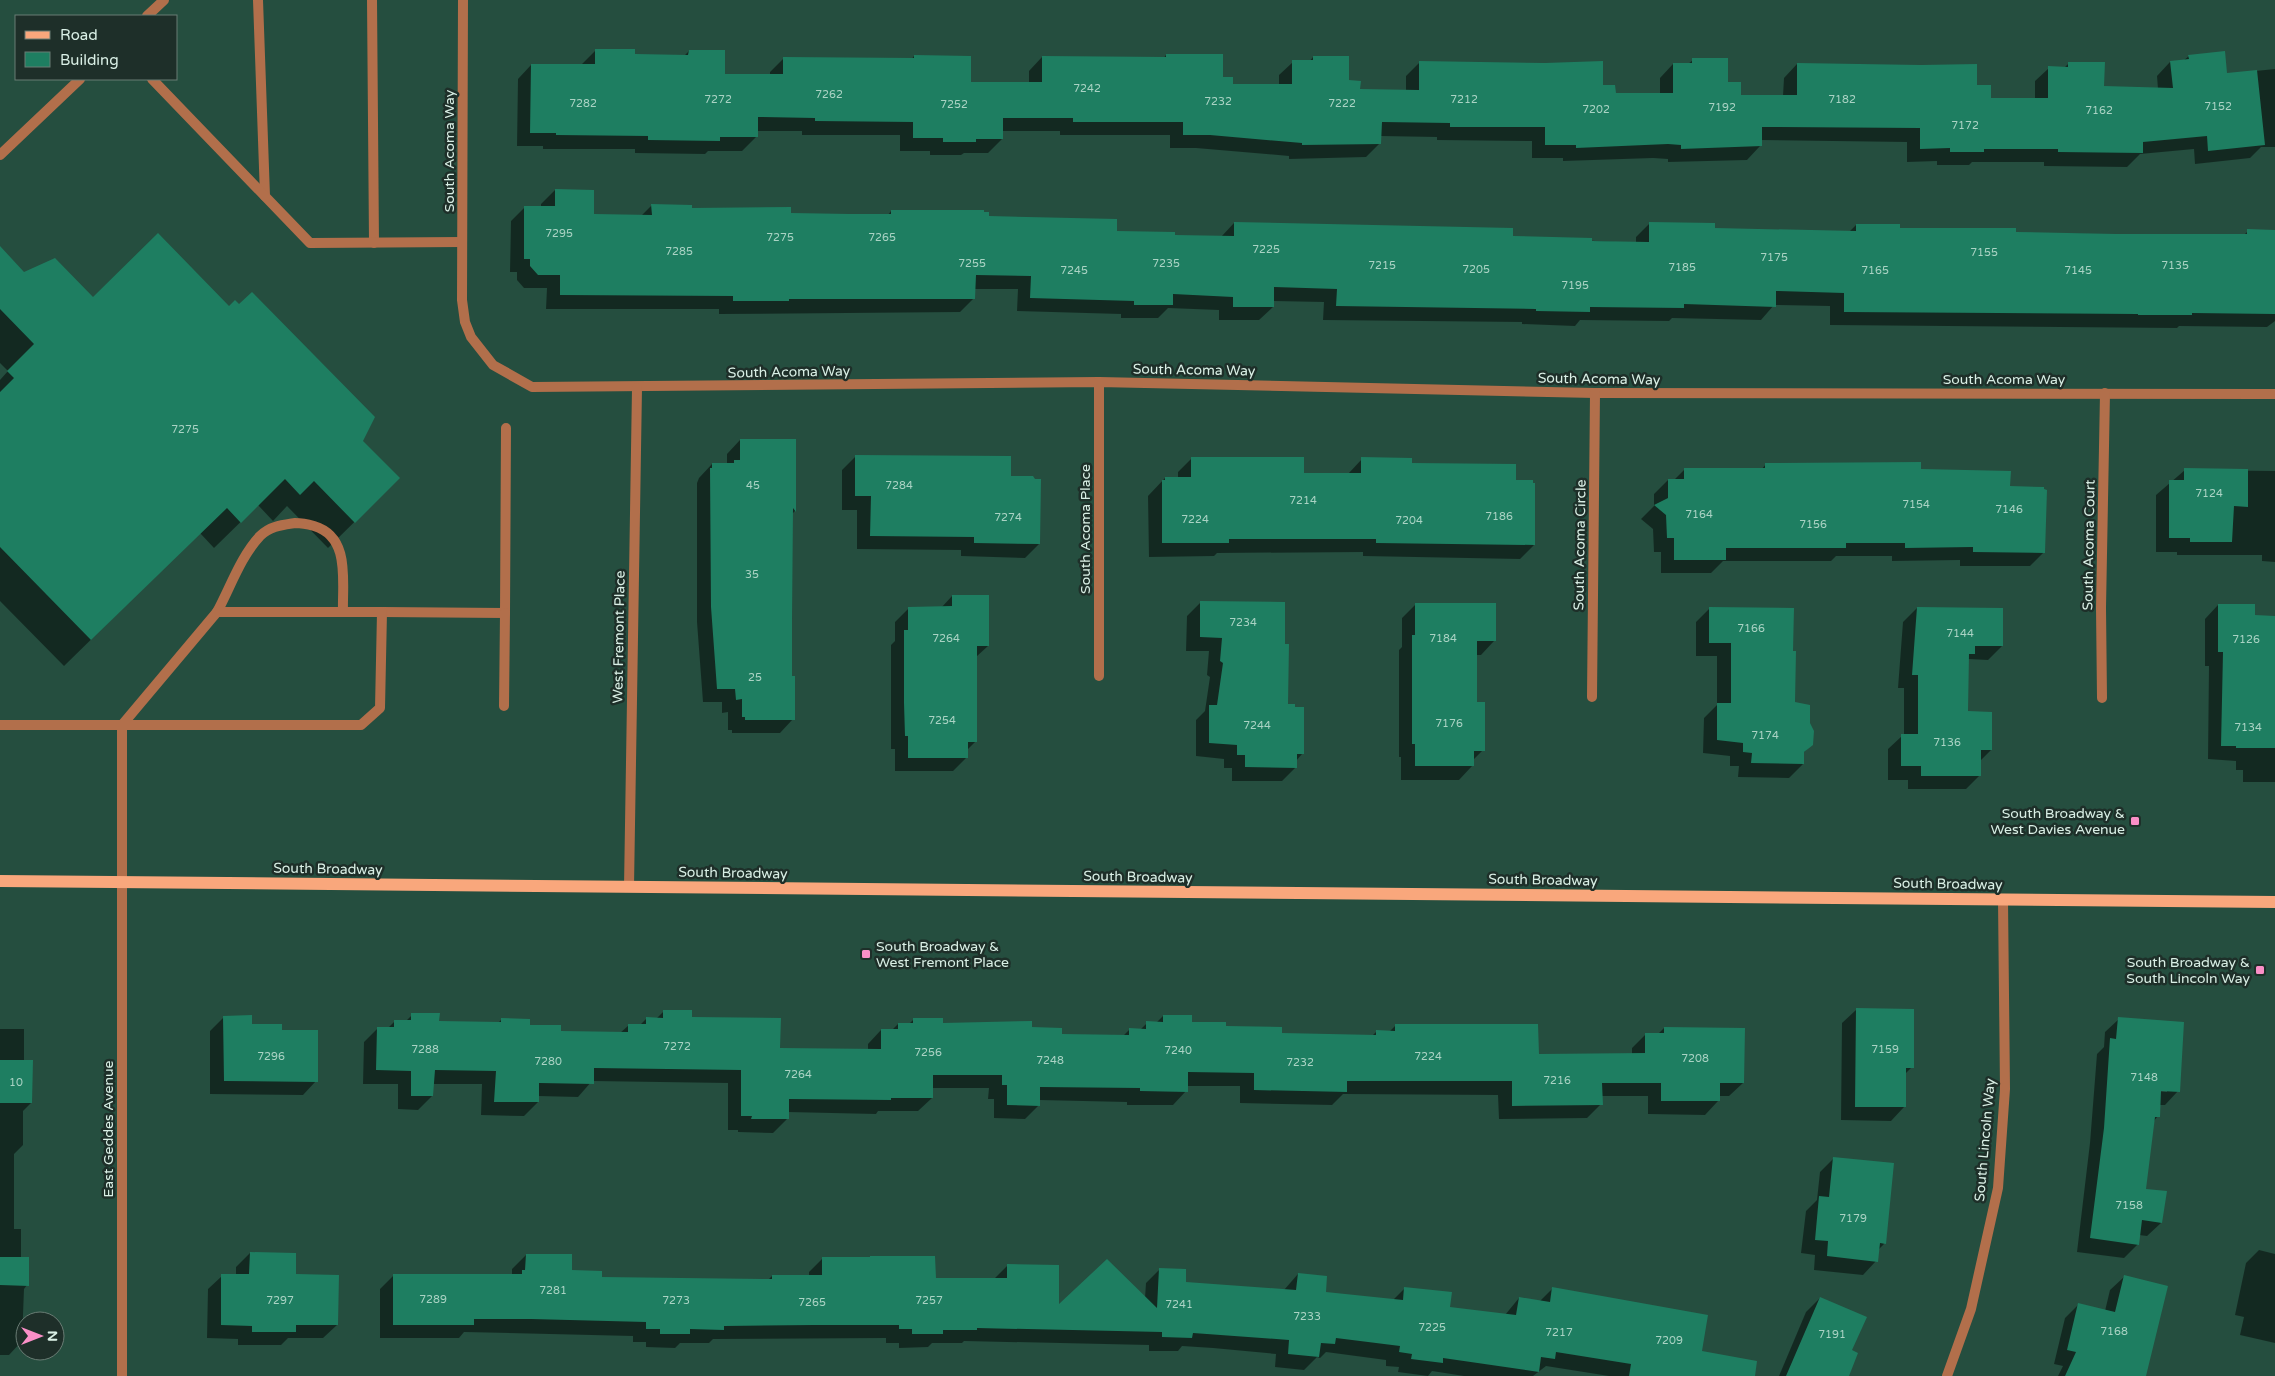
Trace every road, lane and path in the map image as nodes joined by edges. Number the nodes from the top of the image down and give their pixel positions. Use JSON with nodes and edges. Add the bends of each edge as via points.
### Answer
{"nodes":[{"id":1,"x":164,"y":0,"type":"edge"},
{"id":2,"x":258,"y":0,"type":"edge"},
{"id":3,"x":372,"y":0,"type":"edge"},
{"id":4,"x":464,"y":0,"type":"edge"},
{"id":5,"x":148,"y":15,"type":"edge"},
{"id":6,"x":79,"y":80,"type":"edge"},
{"id":7,"x":153,"y":80,"type":"edge"},
{"id":8,"x":0,"y":155,"type":"edge"},
{"id":9,"x":265,"y":196,"type":"junction"},
{"id":10,"x":462,"y":242,"type":"junction"},
{"id":11,"x":374,"y":243,"type":"junction"},
{"id":12,"x":1099,"y":382,"type":"junction"},
{"id":13,"x":637,"y":388,"type":"junction"},
{"id":14,"x":1595,"y":393,"type":"junction"},
{"id":15,"x":2106,"y":393,"type":"junction"},
{"id":16,"x":2275,"y":394,"type":"edge"},
{"id":17,"x":506,"y":428,"type":"dead end"},
{"id":18,"x":217,"y":612,"type":"junction"},
{"id":19,"x":343,"y":612,"type":"junction"},
{"id":20,"x":382,"y":612,"type":"junction"},
{"id":21,"x":505,"y":612,"type":"junction"},
{"id":22,"x":1099,"y":676,"type":"dead end"},
{"id":23,"x":1592,"y":697,"type":"dead end"},
{"id":24,"x":2102,"y":698,"type":"dead end"},
{"id":25,"x":504,"y":706,"type":"dead end"},
{"id":26,"x":0,"y":725,"type":"edge"},
{"id":27,"x":122,"y":725,"type":"junction"},
{"id":28,"x":0,"y":881,"type":"edge"},
{"id":29,"x":122,"y":882,"type":"junction"},
{"id":30,"x":629,"y":887,"type":"junction"},
{"id":31,"x":2003,"y":900,"type":"junction"},
{"id":32,"x":2275,"y":902,"type":"edge"},
{"id":33,"x":122,"y":1376,"type":"edge"},
{"id":34,"x":1947,"y":1376,"type":"edge"}],
"edges":[{"from":1,"to":5,"type":"street"},
{"from":2,"to":9,"type":"street"},
{"from":3,"to":11,"type":"street"},
{"from":4,"to":10,"type":"street","name":"South Acoma Way"},
{"from":6,"to":8,"type":"street"},
{"from":7,"to":9,"type":"street"},
{"from":9,"to":11,"type":"street","via":[[310,243]]},
{"from":10,"to":11,"type":"street"},
{"from":10,"to":13,"type":"street","name":"South Acoma Way","via":[[465,322],[471,337],[493,365],[532,387]]},
{"from":12,"to":13,"type":"street","name":"South Acoma Way"},
{"from":12,"to":14,"type":"street","name":"South Acoma Way"},
{"from":12,"to":22,"type":"street","name":"South Acoma Place"},
{"from":13,"to":30,"type":"street","name":"West Fremont Place"},
{"from":14,"to":15,"type":"street","name":"South Acoma Way"},
{"from":14,"to":23,"type":"street","name":"South Acoma Circle"},
{"from":15,"to":16,"type":"street","name":"South Acoma Way"},
{"from":15,"to":24,"type":"street","name":"South Acoma Court"},
{"from":17,"to":21,"type":"street"},
{"from":18,"to":19,"type":"street"},
{"from":18,"to":19,"type":"street","via":[[247,553],[261,536],[276,525],[301,523],[321,528],[336,541],[342,556]]},
{"from":18,"to":27,"type":"street"},
{"from":19,"to":20,"type":"street"},
{"from":20,"to":21,"type":"street"},
{"from":20,"to":27,"type":"street","via":[[380,708],[362,725]]},
{"from":21,"to":25,"type":"street"},
{"from":26,"to":27,"type":"street"},
{"from":27,"to":29,"type":"street","name":"East Geddes Avenue"},
{"from":28,"to":29,"type":"main road","name":"South Broadway"},
{"from":29,"to":30,"type":"main road","name":"South Broadway"},
{"from":29,"to":33,"type":"street","name":"East Geddes Avenue"},
{"from":30,"to":31,"type":"main road","name":"South Broadway"},
{"from":31,"to":32,"type":"main road","name":"South Broadway"},
{"from":31,"to":34,"type":"street","name":"South Lincoln Way","via":[[2005,1089],[1998,1188],[1971,1309]]}]}
